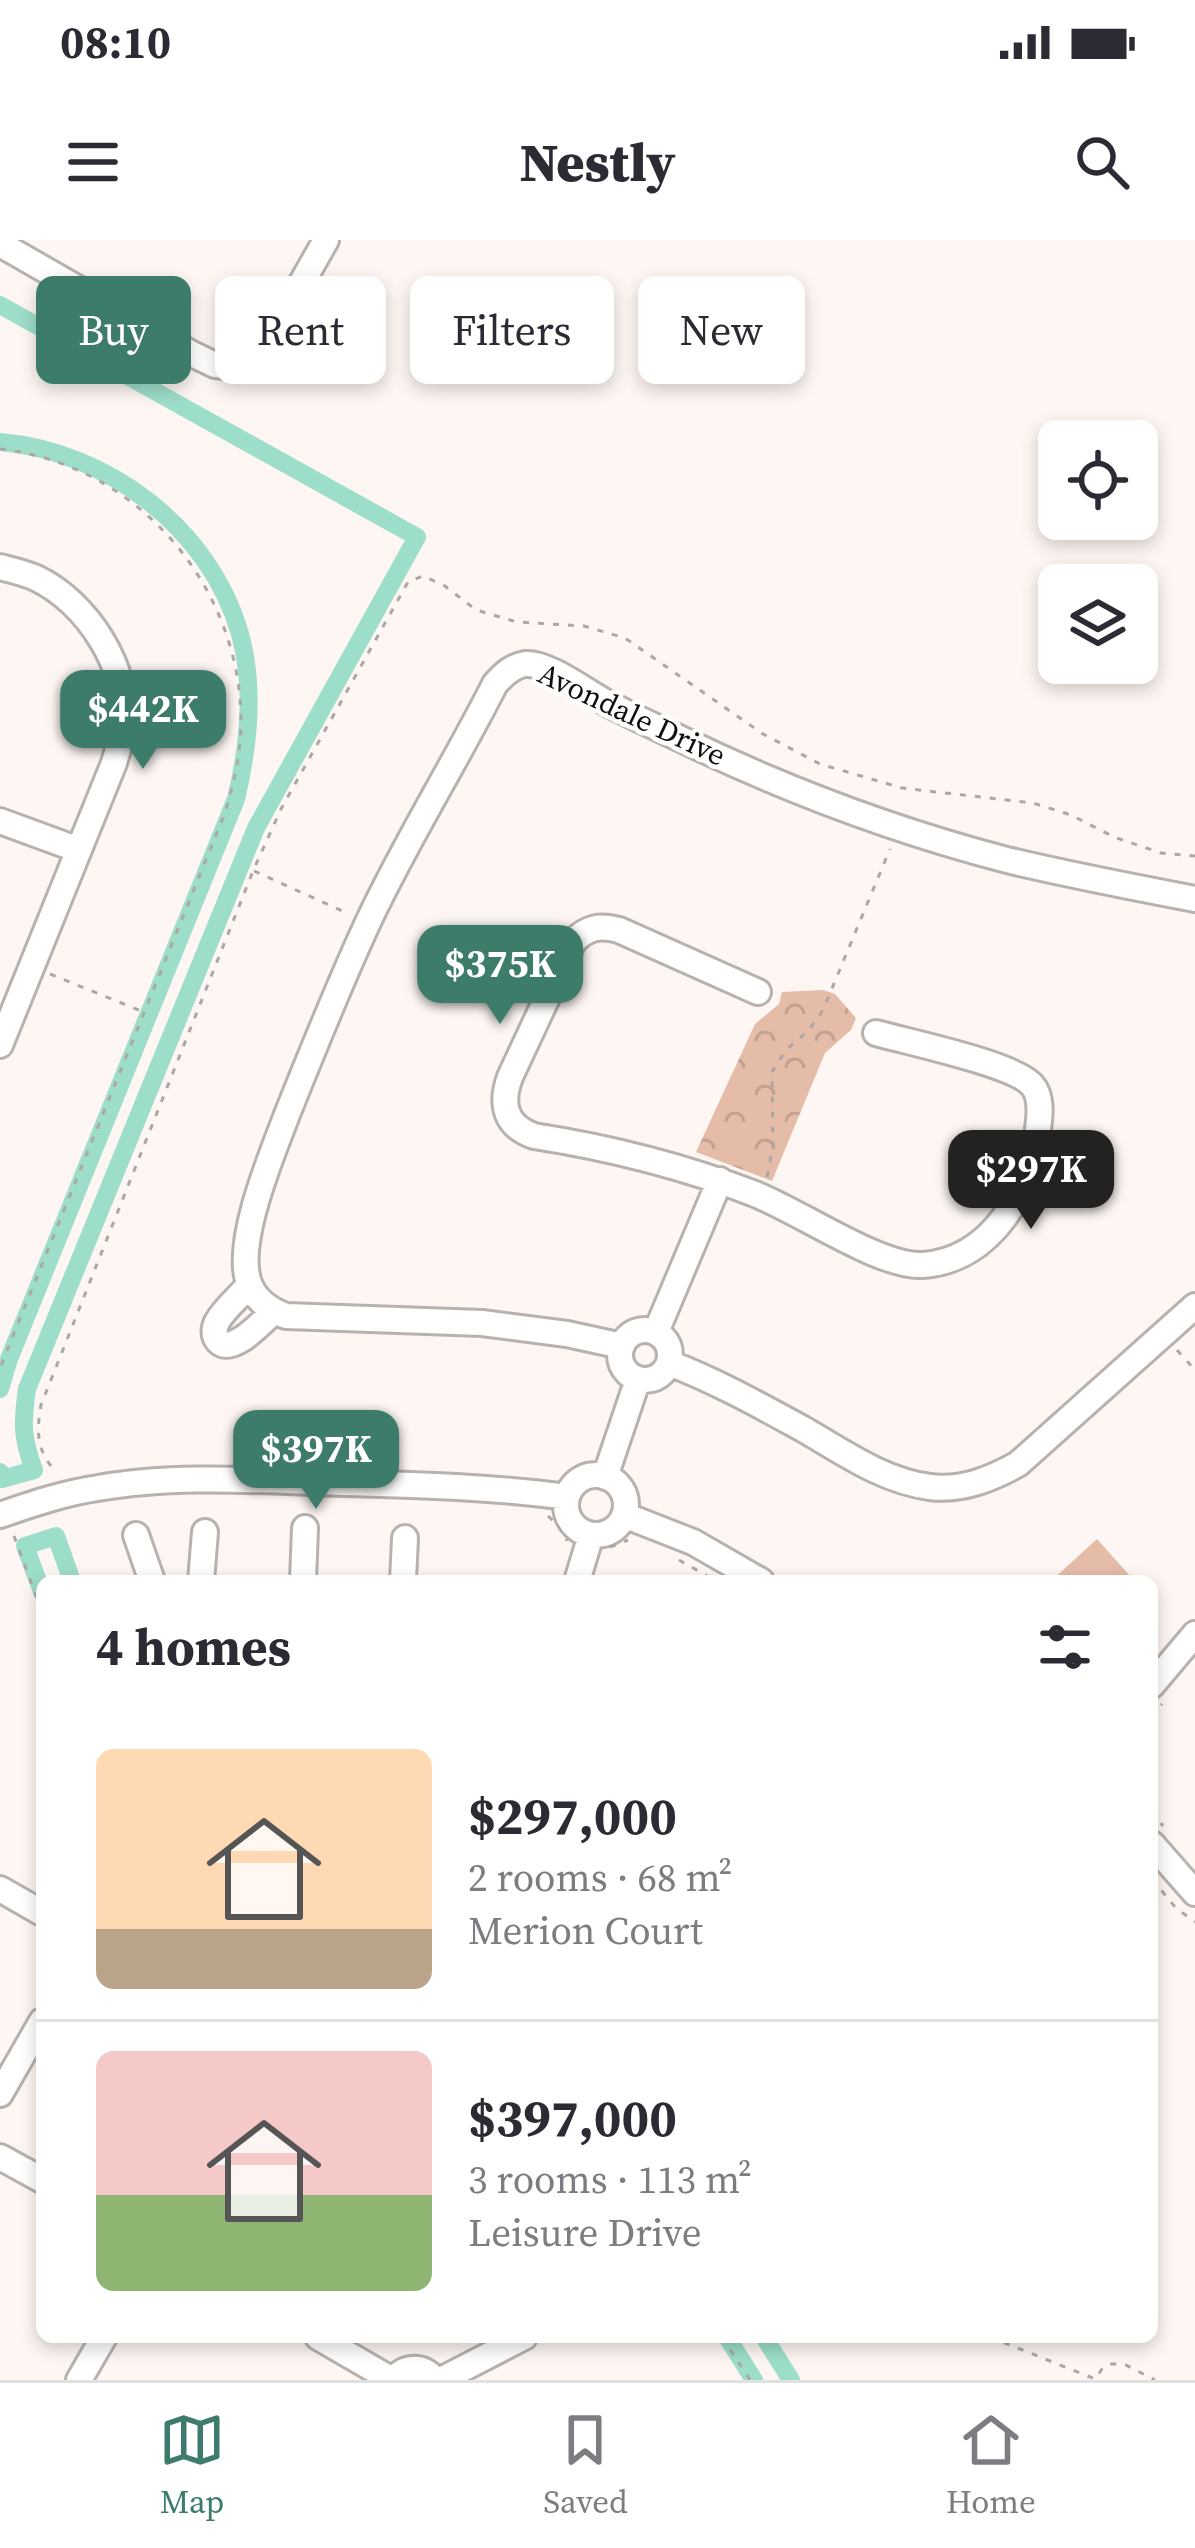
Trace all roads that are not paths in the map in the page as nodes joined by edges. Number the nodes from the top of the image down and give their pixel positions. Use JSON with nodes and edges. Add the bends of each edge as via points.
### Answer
{"nodes":[{"id":1,"x":326,"y":240,"type":"edge"},
{"id":2,"x":0,"y":244,"type":"edge"},
{"id":3,"x":0,"y":566,"type":"edge"},
{"id":4,"x":0,"y":821,"type":"edge"},
{"id":5,"x":79,"y":850,"type":"junction"},
{"id":6,"x":1195,"y":899,"type":"edge"},
{"id":7,"x":758,"y":992,"type":"dead end"},
{"id":8,"x":876,"y":1033,"type":"dead end"},
{"id":9,"x":0,"y":1045,"type":"edge"},
{"id":10,"x":720,"y":1180,"type":"junction"},
{"id":11,"x":250,"y":1286,"type":"junction"},
{"id":12,"x":1195,"y":1306,"type":"edge"},
{"id":13,"x":274,"y":1311,"type":"junction"},
{"id":14,"x":656,"y":1332,"type":"junction"},
{"id":15,"x":622,"y":1346,"type":"junction"},
{"id":16,"x":669,"y":1363,"type":"junction"},
{"id":17,"x":638,"y":1379,"type":"junction"},
{"id":18,"x":605,"y":1477,"type":"junction"},
{"id":19,"x":567,"y":1497,"type":"junction"},
{"id":20,"x":624,"y":1515,"type":"junction"},
{"id":21,"x":7,"y":1525,"type":"edge"},
{"id":22,"x":305,"y":1528,"type":"dead end"},
{"id":23,"x":205,"y":1532,"type":"dead end"},
{"id":24,"x":136,"y":1535,"type":"dead end"},
{"id":25,"x":404,"y":1538,"type":"dead end"},
{"id":26,"x":597,"y":1544,"type":"junction"},
{"id":27,"x":150,"y":1575,"type":"edge"},
{"id":28,"x":201,"y":1575,"type":"edge"},
{"id":29,"x":303,"y":1575,"type":"edge"},
{"id":30,"x":404,"y":1575,"type":"edge"},
{"id":31,"x":580,"y":1575,"type":"edge"},
{"id":32,"x":751,"y":1575,"type":"edge"},
{"id":33,"x":1195,"y":1634,"type":"edge"},
{"id":34,"x":1158,"y":1678,"type":"edge"},
{"id":35,"x":1158,"y":1851,"type":"edge"},
{"id":36,"x":0,"y":1889,"type":"edge"},
{"id":37,"x":1195,"y":1893,"type":"edge"},
{"id":38,"x":36,"y":1910,"type":"edge"},
{"id":39,"x":36,"y":2031,"type":"edge"},
{"id":40,"x":0,"y":2094,"type":"edge"},
{"id":41,"x":0,"y":2157,"type":"edge"},
{"id":42,"x":36,"y":2177,"type":"edge"},
{"id":43,"x":101,"y":2343,"type":"edge"},
{"id":44,"x":328,"y":2343,"type":"edge"},
{"id":45,"x":512,"y":2343,"type":"edge"},
{"id":46,"x":79,"y":2380,"type":"edge"},
{"id":47,"x":393,"y":2380,"type":"edge"},
{"id":48,"x":438,"y":2380,"type":"edge"}],
"edges":[{"from":1,"to":2,"type":"street","via":[[271,338],[234,367],[190,353]]},
{"from":3,"to":5,"type":"street","via":[[72,601],[104,640],[119,683],[124,724]]},
{"from":4,"to":5,"type":"street"},
{"from":5,"to":9,"type":"street"},
{"from":6,"to":11,"type":"street","name":"Avondale Drive","via":[[1003,859],[895,825],[697,747],[545,668],[508,671],[425,810],[328,1011],[262,1180],[247,1255]]},
{"from":7,"to":10,"type":"street","via":[[619,930],[592,928],[573,942],[505,1089],[506,1112],[520,1132]]},
{"from":8,"to":10,"type":"street","via":[[1010,1071],[1036,1091],[1038,1134],[1024,1186],[971,1248],[920,1265],[893,1261]]},
{"from":10,"to":14,"type":"street"},
{"from":11,"to":13,"type":"street"},
{"from":11,"to":13,"type":"street","via":[[215,1326],[218,1340],[233,1344]]},
{"from":12,"to":16,"type":"street","via":[[1018,1464],[964,1486],[933,1487],[871,1468]]},
{"from":13,"to":15,"type":"street","via":[[524,1327]]},
{"from":14,"to":15,"type":"street","via":[[636,1332]]},
{"from":14,"to":16,"type":"street","via":[[667,1342]]},
{"from":15,"to":17,"type":"street","via":[[625,1370]]},
{"from":16,"to":17,"type":"street","via":[[661,1375]]},
{"from":17,"to":18,"type":"street"},
{"from":18,"to":19,"type":"street","via":[[581,1479]]},
{"from":18,"to":20,"type":"street","via":[[620,1487]]},
{"from":19,"to":21,"type":"street","via":[[500,1488],[138,1482],[54,1497]]},
{"from":19,"to":26,"type":"street","via":[[573,1525]]},
{"from":20,"to":26,"type":"street"},
{"from":20,"to":32,"type":"street"},
{"from":22,"to":29,"type":"street"},
{"from":23,"to":28,"type":"street"},
{"from":24,"to":27,"type":"street"},
{"from":25,"to":30,"type":"street"},
{"from":26,"to":31,"type":"street"},
{"from":33,"to":34,"type":"street"},
{"from":35,"to":37,"type":"street"},
{"from":36,"to":38,"type":"street"},
{"from":39,"to":40,"type":"street"},
{"from":41,"to":42,"type":"street"},
{"from":43,"to":46,"type":"street"},
{"from":44,"to":47,"type":"street"},
{"from":45,"to":48,"type":"street"},
{"from":47,"to":48,"type":"street","via":[[412,2368]]}]}
